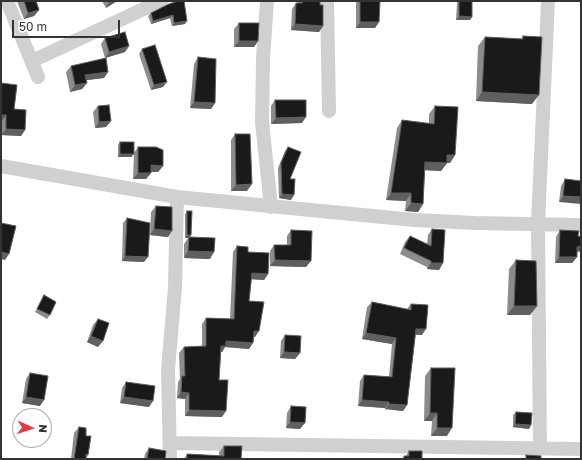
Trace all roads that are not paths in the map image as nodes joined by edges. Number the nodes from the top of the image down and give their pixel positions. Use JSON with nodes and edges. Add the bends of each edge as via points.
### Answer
{"nodes":[{"id":1,"x":7,"y":1,"type":"edge"},
{"id":2,"x":161,"y":1,"type":"edge"},
{"id":3,"x":267,"y":1,"type":"edge"},
{"id":4,"x":327,"y":1,"type":"edge"},
{"id":5,"x":548,"y":1,"type":"edge"},
{"id":6,"x":32,"y":61,"type":"junction"},
{"id":7,"x":38,"y":77,"type":"dead end"},
{"id":8,"x":329,"y":111,"type":"dead end"},
{"id":9,"x":1,"y":166,"type":"edge"},
{"id":10,"x":177,"y":197,"type":"junction"},
{"id":11,"x":271,"y":207,"type":"junction"},
{"id":12,"x":538,"y":224,"type":"junction"},
{"id":13,"x":581,"y":225,"type":"edge"},
{"id":14,"x":170,"y":443,"type":"junction"},
{"id":15,"x":540,"y":449,"type":"junction"},
{"id":16,"x":572,"y":452,"type":"edge"},
{"id":17,"x":170,"y":459,"type":"edge"}],
"edges":[{"from":1,"to":6,"type":"street"},
{"from":2,"to":6,"type":"street"},
{"from":3,"to":11,"type":"street","via":[[262,122]]},
{"from":4,"to":8,"type":"street"},
{"from":5,"to":12,"type":"street"},
{"from":6,"to":7,"type":"street"},
{"from":9,"to":10,"type":"street"},
{"from":10,"to":11,"type":"street"},
{"from":10,"to":14,"type":"street","via":[[175,287],[168,370]]},
{"from":11,"to":12,"type":"street","via":[[414,220]]},
{"from":12,"to":13,"type":"street"},
{"from":12,"to":15,"type":"street"},
{"from":14,"to":15,"type":"street"},
{"from":14,"to":17,"type":"street"},
{"from":15,"to":16,"type":"street"}]}
